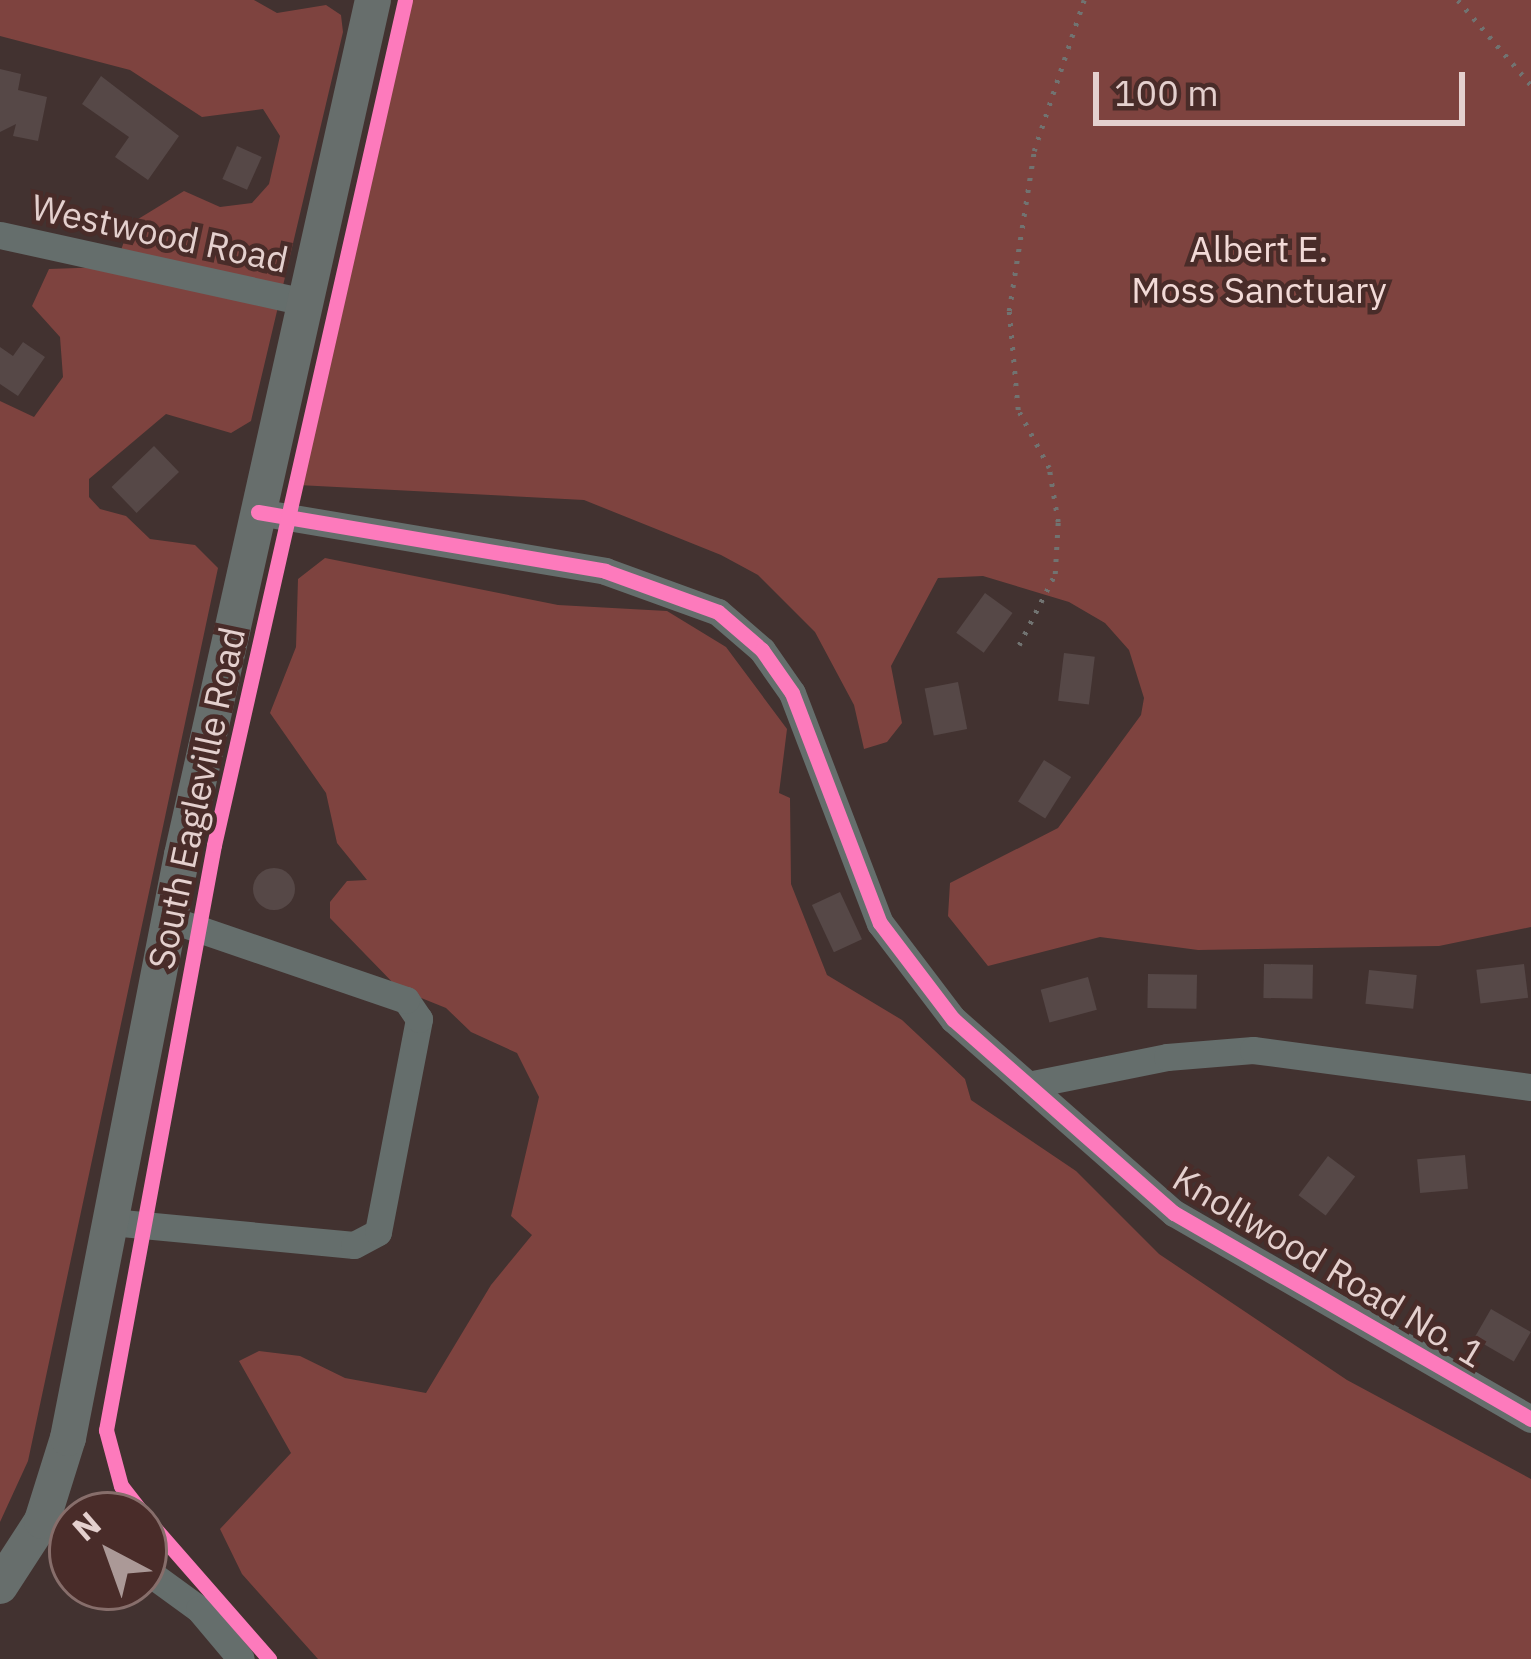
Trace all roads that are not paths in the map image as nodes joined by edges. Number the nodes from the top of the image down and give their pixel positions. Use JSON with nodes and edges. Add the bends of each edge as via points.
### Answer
{"nodes":[{"id":1,"x":373,"y":0,"type":"edge"},
{"id":2,"x":0,"y":235,"type":"edge"},
{"id":3,"x":305,"y":302,"type":"junction"},
{"id":4,"x":258,"y":512,"type":"junction"},
{"id":5,"x":169,"y":919,"type":"junction"},
{"id":6,"x":1028,"y":1085,"type":"junction"},
{"id":7,"x":1531,"y":1087,"type":"edge"},
{"id":8,"x":111,"y":1222,"type":"junction"},
{"id":9,"x":1531,"y":1419,"type":"edge"},
{"id":10,"x":61,"y":1491,"type":"edge"},
{"id":11,"x":48,"y":1536,"type":"edge"},
{"id":12,"x":0,"y":1586,"type":"edge"},
{"id":13,"x":168,"y":1586,"type":"edge"},
{"id":14,"x":241,"y":1659,"type":"edge"}],
"edges":[{"from":1,"to":3,"type":"main road","name":"South Eagleville Road"},
{"from":2,"to":3,"type":"street","name":"Westwood Road"},
{"from":3,"to":4,"type":"main road","name":"South Eagleville Road"},
{"from":4,"to":5,"type":"main road","name":"South Eagleville Road"},
{"from":4,"to":6,"type":"street","name":"Knollwood Road No. 1","via":[[605,571],[682,594],[732,623],[791,693],[847,847],[898,955],[923,989]]},
{"from":5,"to":8,"type":"main road","name":"South Eagleville Road"},
{"from":5,"to":8,"type":"street","via":[[406,1000],[419,1019],[415,1040],[378,1232],[354,1245]]},
{"from":6,"to":7,"type":"street","via":[[1167,1057],[1253,1051]]},
{"from":6,"to":9,"type":"street","name":"Knollwood Road No. 1","via":[[1174,1213]]},
{"from":8,"to":10,"type":"main road","name":"South Eagleville Road"},
{"from":11,"to":12,"type":"main road","name":"South Eagleville Road"},
{"from":13,"to":14,"type":"street"}]}
